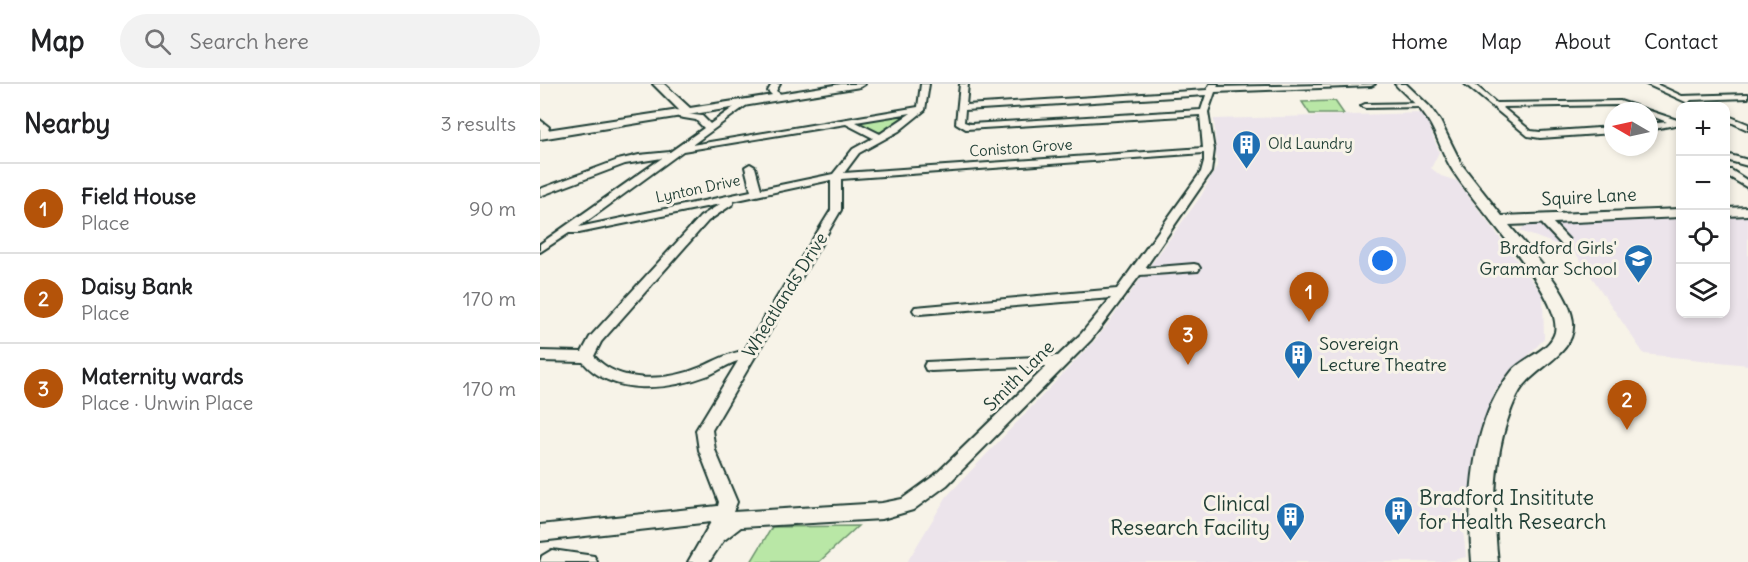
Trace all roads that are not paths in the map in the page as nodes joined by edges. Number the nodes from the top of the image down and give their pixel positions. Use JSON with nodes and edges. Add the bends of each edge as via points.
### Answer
{"nodes":[{"id":1,"x":658,"y":84,"type":"edge"},
{"id":2,"x":776,"y":84,"type":"edge"},
{"id":3,"x":860,"y":84,"type":"edge"},
{"id":4,"x":925,"y":84,"type":"edge"},
{"id":5,"x":964,"y":84,"type":"edge"},
{"id":6,"x":1371,"y":84,"type":"edge"},
{"id":7,"x":1400,"y":84,"type":"edge"},
{"id":8,"x":1469,"y":84,"type":"edge"},
{"id":9,"x":1650,"y":84,"type":"edge"},
{"id":10,"x":1212,"y":89,"type":"edge"},
{"id":11,"x":1748,"y":96,"type":"edge"},
{"id":12,"x":778,"y":97,"type":"junction"},
{"id":13,"x":1682,"y":98,"type":"junction"},
{"id":14,"x":747,"y":102,"type":"junction"},
{"id":15,"x":1604,"y":102,"type":"edge"},
{"id":16,"x":1692,"y":102,"type":"edge"},
{"id":17,"x":1422,"y":105,"type":"junction"},
{"id":18,"x":1494,"y":105,"type":"junction"},
{"id":19,"x":1365,"y":106,"type":"dead end"},
{"id":20,"x":922,"y":108,"type":"junction"},
{"id":21,"x":962,"y":108,"type":"junction"},
{"id":22,"x":1204,"y":112,"type":"junction"},
{"id":23,"x":684,"y":113,"type":"junction"},
{"id":24,"x":1658,"y":113,"type":"edge"},
{"id":25,"x":1676,"y":113,"type":"edge"},
{"id":26,"x":1658,"y":116,"type":"edge"},
{"id":27,"x":1730,"y":117,"type":"edge"},
{"id":28,"x":1748,"y":117,"type":"edge"},
{"id":29,"x":1730,"y":119,"type":"edge"},
{"id":30,"x":846,"y":121,"type":"junction"},
{"id":31,"x":1658,"y":126,"type":"edge"},
{"id":32,"x":1748,"y":127,"type":"edge"},
{"id":33,"x":710,"y":129,"type":"junction"},
{"id":34,"x":1604,"y":130,"type":"edge"},
{"id":35,"x":541,"y":131,"type":"edge"},
{"id":36,"x":880,"y":138,"type":"junction"},
{"id":37,"x":1209,"y":150,"type":"junction"},
{"id":38,"x":676,"y":152,"type":"junction"},
{"id":39,"x":1730,"y":158,"type":"edge"},
{"id":40,"x":1748,"y":163,"type":"edge"},
{"id":41,"x":750,"y":167,"type":"dead end"},
{"id":42,"x":1748,"y":171,"type":"edge"},
{"id":43,"x":1730,"y":172,"type":"edge"},
{"id":44,"x":1730,"y":174,"type":"edge"},
{"id":45,"x":836,"y":176,"type":"junction"},
{"id":46,"x":1748,"y":185,"type":"edge"},
{"id":47,"x":753,"y":192,"type":"junction"},
{"id":48,"x":540,"y":193,"type":"edge"},
{"id":49,"x":674,"y":210,"type":"junction"},
{"id":50,"x":1748,"y":211,"type":"edge"},
{"id":51,"x":1730,"y":212,"type":"edge"},
{"id":52,"x":1676,"y":213,"type":"edge"},
{"id":53,"x":704,"y":219,"type":"junction"},
{"id":54,"x":1499,"y":221,"type":"junction"},
{"id":55,"x":1547,"y":223,"type":"dead end"},
{"id":56,"x":563,"y":232,"type":"junction"},
{"id":57,"x":540,"y":237,"type":"edge"},
{"id":58,"x":1565,"y":243,"type":"dead end"},
{"id":59,"x":540,"y":249,"type":"edge"},
{"id":60,"x":1194,"y":268,"type":"dead end"},
{"id":61,"x":1136,"y":272,"type":"junction"},
{"id":62,"x":1120,"y":293,"type":"junction"},
{"id":63,"x":920,"y":310,"type":"dead end"},
{"id":64,"x":748,"y":354,"type":"junction"},
{"id":65,"x":540,"y":356,"type":"edge"},
{"id":66,"x":587,"y":357,"type":"junction"},
{"id":67,"x":1062,"y":361,"type":"junction"},
{"id":68,"x":931,"y":366,"type":"dead end"},
{"id":69,"x":724,"y":513,"type":"junction"},
{"id":70,"x":540,"y":533,"type":"edge"},
{"id":71,"x":716,"y":535,"type":"junction"},
{"id":72,"x":549,"y":562,"type":"edge"},
{"id":73,"x":587,"y":562,"type":"edge"},
{"id":74,"x":698,"y":562,"type":"edge"},
{"id":75,"x":1485,"y":562,"type":"edge"}],
"edges":[{"from":1,"to":23,"type":"street"},
{"from":2,"to":12,"type":"street","via":[[772,91]]},
{"from":3,"to":12,"type":"street"},
{"from":4,"to":20,"type":"street"},
{"from":5,"to":21,"type":"street"},
{"from":6,"to":10,"type":"street"},
{"from":7,"to":17,"type":"street"},
{"from":8,"to":18,"type":"street"},
{"from":9,"to":13,"type":"street"},
{"from":10,"to":21,"type":"street"},
{"from":10,"to":22,"type":"street","name":"Smith Lane"},
{"from":11,"to":13,"type":"street"},
{"from":12,"to":14,"type":"street"},
{"from":13,"to":16,"type":"street"},
{"from":14,"to":23,"type":"street"},
{"from":14,"to":33,"type":"street"},
{"from":15,"to":18,"type":"street"},
{"from":17,"to":19,"type":"street"},
{"from":17,"to":54,"type":"street","via":[[1436,123],[1456,166]]},
{"from":18,"to":34,"type":"street","via":[[1528,133]]},
{"from":20,"to":30,"type":"street"},
{"from":20,"to":36,"type":"street"},
{"from":21,"to":22,"type":"street","via":[[960,123],[969,128]]},
{"from":22,"to":37,"type":"street","name":"Smith Lane"},
{"from":23,"to":33,"type":"street","via":[[699,118]]},
{"from":23,"to":35,"type":"street"},
{"from":24,"to":25,"type":"street"},
{"from":26,"to":31,"type":"street","via":[[1677,123]]},
{"from":27,"to":28,"type":"street"},
{"from":29,"to":32,"type":"street"},
{"from":30,"to":36,"type":"street"},
{"from":30,"to":38,"type":"street"},
{"from":33,"to":38,"type":"street"},
{"from":36,"to":45,"type":"street","via":[[856,151]]},
{"from":37,"to":45,"type":"street","name":"Coniston Grove"},
{"from":37,"to":61,"type":"street","name":"Smith Lane","via":[[1206,172]]},
{"from":38,"to":48,"type":"street","via":[[623,162]]},
{"from":38,"to":56,"type":"street"},
{"from":39,"to":40,"type":"street"},
{"from":41,"to":47,"type":"street"},
{"from":42,"to":43,"type":"street"},
{"from":44,"to":46,"type":"street"},
{"from":45,"to":47,"type":"street","name":"Lynton Drive"},
{"from":45,"to":64,"type":"street","name":"Wheatlands Drive","via":[[837,210]]},
{"from":47,"to":49,"type":"street","name":"Lynton Drive"},
{"from":47,"to":53,"type":"street","via":[[717,208]]},
{"from":49,"to":53,"type":"street","via":[[705,213]]},
{"from":49,"to":56,"type":"street","name":"Lynton Drive"},
{"from":50,"to":51,"type":"street"},
{"from":52,"to":54,"type":"street","name":"Squire Lane"},
{"from":53,"to":66,"type":"street","via":[[595,340]]},
{"from":54,"to":75,"type":"street","via":[[1547,284],[1564,318],[1558,346],[1521,374],[1506,394],[1483,488]]},
{"from":55,"to":58,"type":"street"},
{"from":56,"to":57,"type":"street","name":"Lynton Drive"},
{"from":56,"to":59,"type":"street"},
{"from":60,"to":61,"type":"street"},
{"from":61,"to":62,"type":"street","name":"Smith Lane"},
{"from":62,"to":63,"type":"street"},
{"from":62,"to":67,"type":"street","name":"Smith Lane"},
{"from":64,"to":66,"type":"street","via":[[730,358],[702,373],[660,381],[621,380],[592,365]]},
{"from":64,"to":69,"type":"street","name":"Wheatlands Drive","via":[[704,430],[707,450],[728,502]]},
{"from":65,"to":66,"type":"street"},
{"from":67,"to":68,"type":"street"},
{"from":67,"to":71,"type":"street","name":"Smith Lane","via":[[941,480],[907,505],[882,511],[737,519]]},
{"from":69,"to":70,"type":"street"},
{"from":69,"to":71,"type":"street","name":"Wheatlands Drive"},
{"from":71,"to":74,"type":"street"},
{"from":72,"to":73,"type":"street"}]}
